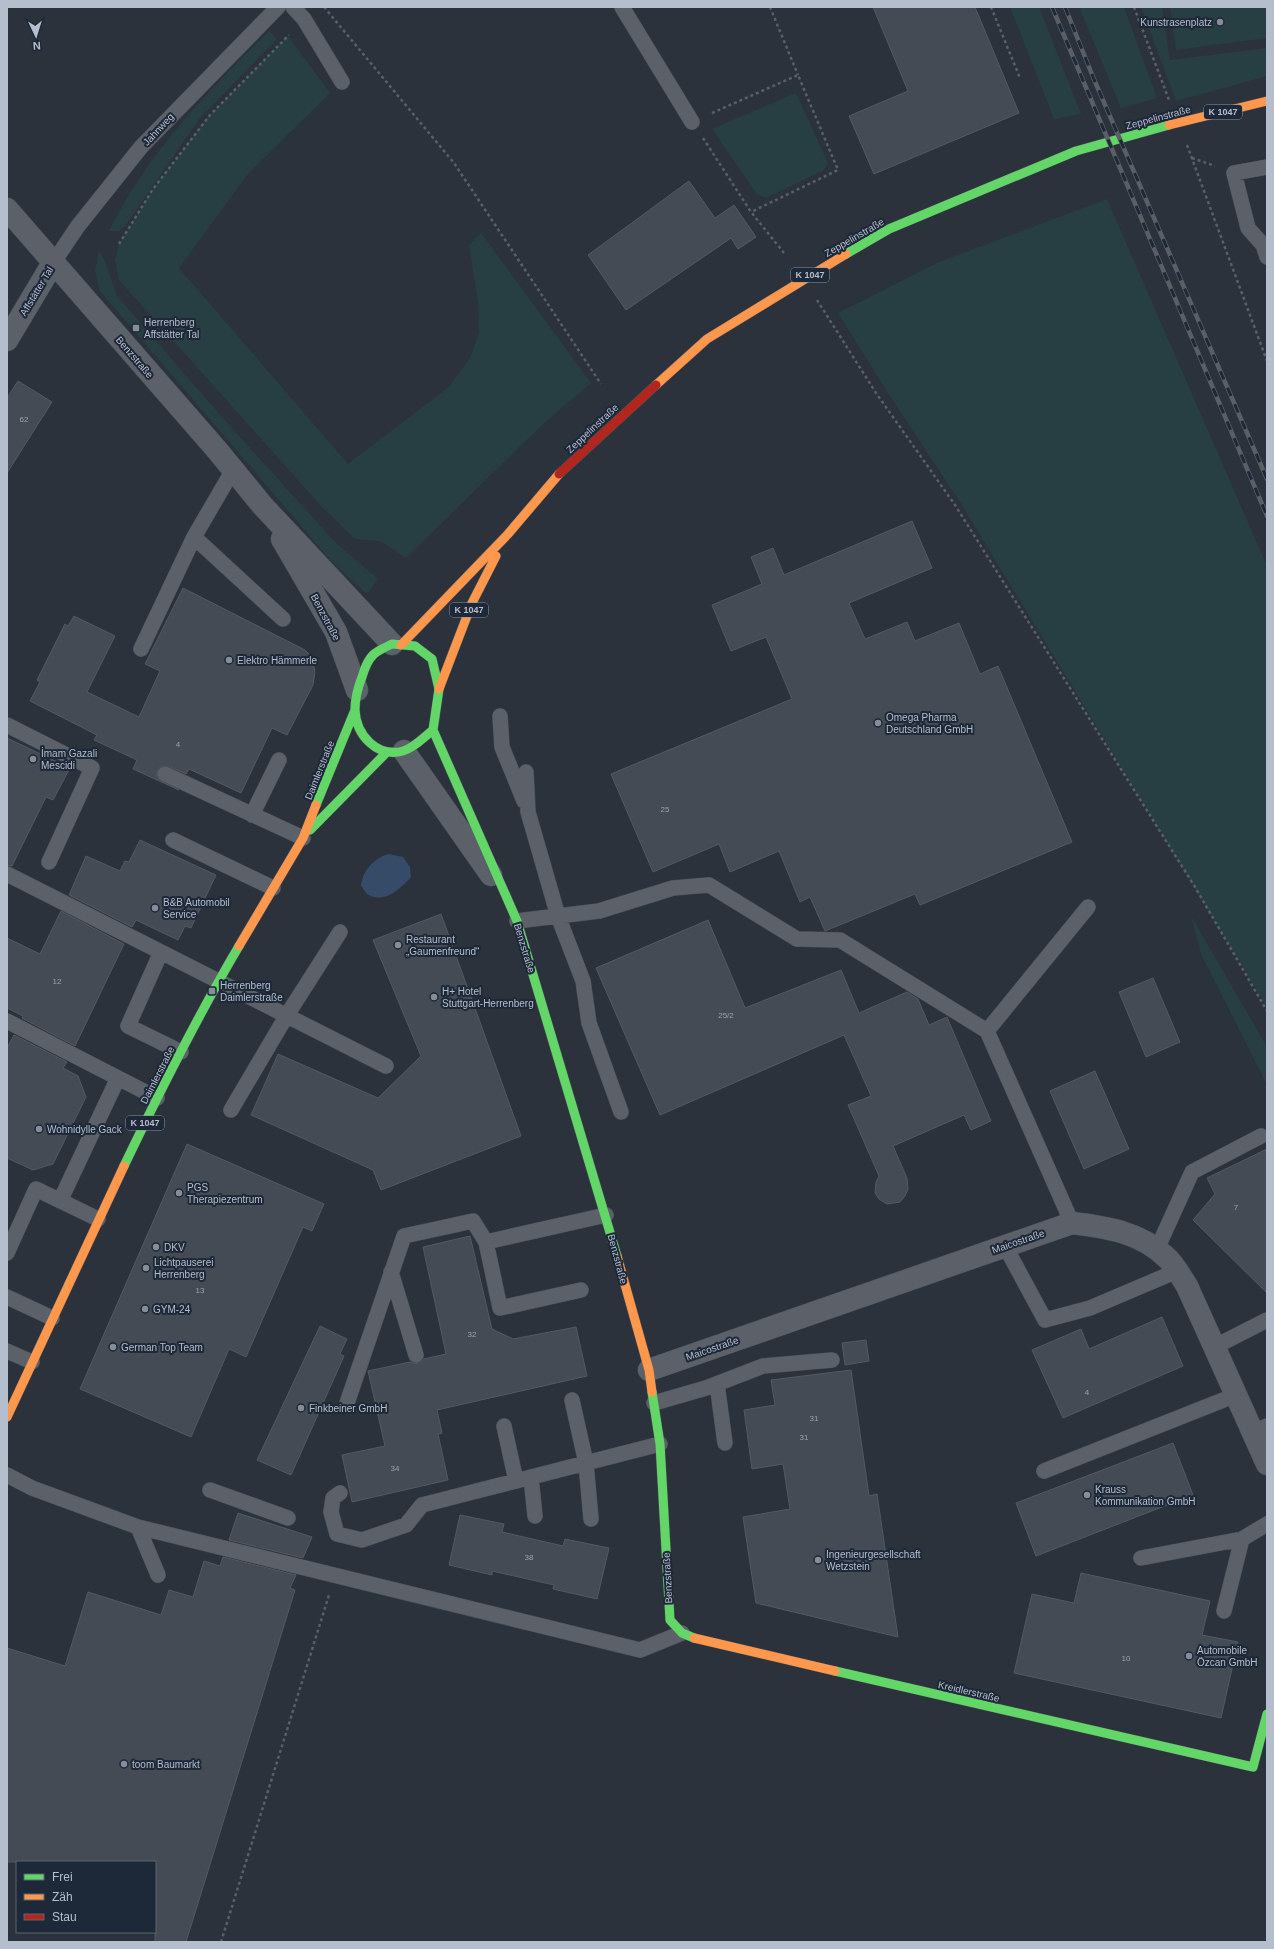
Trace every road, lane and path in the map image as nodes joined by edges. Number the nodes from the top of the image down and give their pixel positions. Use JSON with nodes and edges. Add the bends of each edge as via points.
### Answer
{"nodes":[{"id":1,"x":278,"y":7,"type":"edge"},
{"id":2,"x":293,"y":7,"type":"edge"},
{"id":3,"x":324,"y":7,"type":"edge"},
{"id":4,"x":622,"y":7,"type":"edge"},
{"id":5,"x":770,"y":7,"type":"edge"},
{"id":6,"x":991,"y":7,"type":"edge"},
{"id":7,"x":1134,"y":7,"type":"edge"},
{"id":8,"x":304,"y":19,"type":"junction"},
{"id":9,"x":798,"y":75,"type":"junction"},
{"id":10,"x":1020,"y":78,"type":"dead end"},
{"id":11,"x":342,"y":82,"type":"dead end"},
{"id":12,"x":1267,"y":101,"type":"edge"},
{"id":13,"x":692,"y":122,"type":"junction"},
{"id":14,"x":1179,"y":122,"type":"junction"},
{"id":15,"x":1185,"y":140,"type":"dead end"},
{"id":16,"x":1267,"y":167,"type":"edge"},
{"id":17,"x":8,"y":211,"type":"edge"},
{"id":18,"x":751,"y":212,"type":"junction"},
{"id":19,"x":119,"y":244,"type":"dead end"},
{"id":20,"x":784,"y":254,"type":"dead end"},
{"id":21,"x":1267,"y":257,"type":"edge"},
{"id":22,"x":53,"y":263,"type":"junction"},
{"id":23,"x":818,"y":300,"type":"dead end"},
{"id":24,"x":7,"y":340,"type":"edge"},
{"id":25,"x":1267,"y":361,"type":"edge"},
{"id":26,"x":601,"y":384,"type":"dead end"},
{"id":27,"x":233,"y":470,"type":"junction"},
{"id":28,"x":262,"y":505,"type":"junction"},
{"id":29,"x":508,"y":534,"type":"junction"},
{"id":30,"x":194,"y":538,"type":"junction"},
{"id":31,"x":283,"y":619,"type":"dead end"},
{"id":32,"x":396,"y":644,"type":"junction"},
{"id":33,"x":141,"y":649,"type":"dead end"},
{"id":34,"x":439,"y":689,"type":"junction"},
{"id":35,"x":356,"y":700,"type":"junction"},
{"id":36,"x":500,"y":716,"type":"dead end"},
{"id":37,"x":7,"y":725,"type":"edge"},
{"id":38,"x":433,"y":730,"type":"junction"},
{"id":39,"x":395,"y":752,"type":"junction"},
{"id":40,"x":280,"y":760,"type":"dead end"},
{"id":41,"x":526,"y":772,"type":"dead end"},
{"id":42,"x":164,"y":774,"type":"dead end"},
{"id":43,"x":528,"y":812,"type":"junction"},
{"id":44,"x":252,"y":815,"type":"junction"},
{"id":45,"x":302,"y":838,"type":"junction"},
{"id":46,"x":173,"y":840,"type":"dead end"},
{"id":47,"x":49,"y":862,"type":"dead end"},
{"id":48,"x":7,"y":874,"type":"edge"},
{"id":49,"x":273,"y":888,"type":"junction"},
{"id":50,"x":504,"y":892,"type":"junction"},
{"id":51,"x":1088,"y":907,"type":"dead end"},
{"id":52,"x":558,"y":916,"type":"junction"},
{"id":53,"x":517,"y":921,"type":"junction"},
{"id":54,"x":340,"y":932,"type":"dead end"},
{"id":55,"x":161,"y":952,"type":"junction"},
{"id":56,"x":218,"y":981,"type":"junction"},
{"id":57,"x":1267,"y":1011,"type":"edge"},
{"id":58,"x":287,"y":1015,"type":"junction"},
{"id":59,"x":7,"y":1021,"type":"edge"},
{"id":60,"x":987,"y":1031,"type":"junction"},
{"id":61,"x":181,"y":1052,"type":"junction"},
{"id":62,"x":386,"y":1066,"type":"dead end"},
{"id":63,"x":118,"y":1078,"type":"junction"},
{"id":64,"x":157,"y":1098,"type":"junction"},
{"id":65,"x":231,"y":1110,"type":"dead end"},
{"id":66,"x":621,"y":1112,"type":"dead end"},
{"id":67,"x":1261,"y":1136,"type":"dead end"},
{"id":68,"x":60,"y":1201,"type":"junction"},
{"id":69,"x":606,"y":1215,"type":"junction"},
{"id":70,"x":98,"y":1219,"type":"junction"},
{"id":71,"x":1072,"y":1223,"type":"junction"},
{"id":72,"x":486,"y":1242,"type":"junction"},
{"id":73,"x":1005,"y":1246,"type":"junction"},
{"id":74,"x":1157,"y":1249,"type":"junction"},
{"id":75,"x":7,"y":1253,"type":"edge"},
{"id":76,"x":1177,"y":1271,"type":"junction"},
{"id":77,"x":391,"y":1272,"type":"junction"},
{"id":78,"x":582,"y":1290,"type":"dead end"},
{"id":79,"x":7,"y":1297,"type":"edge"},
{"id":80,"x":52,"y":1318,"type":"junction"},
{"id":81,"x":1267,"y":1320,"type":"edge"},
{"id":82,"x":1214,"y":1347,"type":"junction"},
{"id":83,"x":7,"y":1350,"type":"edge"},
{"id":84,"x":416,"y":1354,"type":"dead end"},
{"id":85,"x":832,"y":1360,"type":"dead end"},
{"id":86,"x":32,"y":1362,"type":"junction"},
{"id":87,"x":649,"y":1370,"type":"junction"},
{"id":88,"x":717,"y":1384,"type":"junction"},
{"id":89,"x":1236,"y":1395,"type":"junction"},
{"id":90,"x":572,"y":1400,"type":"dead end"},
{"id":91,"x":654,"y":1403,"type":"junction"},
{"id":92,"x":346,"y":1406,"type":"dead end"},
{"id":93,"x":7,"y":1417,"type":"edge"},
{"id":94,"x":504,"y":1426,"type":"dead end"},
{"id":95,"x":1260,"y":1429,"type":"edge"},
{"id":96,"x":725,"y":1443,"type":"dead end"},
{"id":97,"x":660,"y":1444,"type":"junction"},
{"id":98,"x":586,"y":1463,"type":"junction"},
{"id":99,"x":1267,"y":1464,"type":"edge"},
{"id":100,"x":1044,"y":1471,"type":"dead end"},
{"id":101,"x":7,"y":1475,"type":"edge"},
{"id":102,"x":531,"y":1477,"type":"junction"},
{"id":103,"x":516,"y":1481,"type":"junction"},
{"id":104,"x":210,"y":1490,"type":"dead end"},
{"id":105,"x":340,"y":1493,"type":"dead end"},
{"id":106,"x":535,"y":1516,"type":"dead end"},
{"id":107,"x":288,"y":1518,"type":"dead end"},
{"id":108,"x":590,"y":1519,"type":"dead end"},
{"id":109,"x":1267,"y":1524,"type":"edge"},
{"id":110,"x":138,"y":1527,"type":"junction"},
{"id":111,"x":1242,"y":1539,"type":"junction"},
{"id":112,"x":1141,"y":1558,"type":"dead end"},
{"id":113,"x":158,"y":1575,"type":"dead end"},
{"id":114,"x":333,"y":1575,"type":"junction"},
{"id":115,"x":1224,"y":1610,"type":"dead end"},
{"id":116,"x":682,"y":1632,"type":"junction"},
{"id":117,"x":1267,"y":1714,"type":"edge"},
{"id":118,"x":221,"y":1942,"type":"edge"}],
"edges":[{"from":1,"to":22,"type":"lane","name":"Jahnweg","via":[[141,147],[78,226]]},
{"from":2,"to":8,"type":"lane"},
{"from":3,"to":26,"type":"path","via":[[454,163]]},
{"from":4,"to":13,"type":"lane"},
{"from":5,"to":9,"type":"path"},
{"from":6,"to":10,"type":"path"},
{"from":7,"to":14,"type":"path"},
{"from":8,"to":11,"type":"lane"},
{"from":8,"to":19,"type":"path","via":[[210,115],[154,189]]},
{"from":9,"to":13,"type":"path"},
{"from":9,"to":18,"type":"path","via":[[838,170]]},
{"from":12,"to":14,"type":"main road","name":"Zeppelinstraße","number":"K 1047"},
{"from":13,"to":18,"type":"path"},
{"from":14,"to":29,"type":"main road","name":"Zeppelinstraße","number":"K 1047","via":[[1076,151],[889,229],[805,278],[707,339],[565,468]]},
{"from":15,"to":25,"type":"path"},
{"from":16,"to":21,"type":"lane","via":[[1234,173],[1248,228],[1263,245]]},
{"from":17,"to":22,"type":"street","name":"Benzstraße"},
{"from":18,"to":20,"type":"path"},
{"from":22,"to":24,"type":"street","name":"Affstätter Tal"},
{"from":22,"to":27,"type":"street","name":"Benzstraße"},
{"from":23,"to":57,"type":"path","via":[[876,393],[955,505],[1195,887]]},
{"from":27,"to":28,"type":"street","name":"Benzstraße"},
{"from":27,"to":30,"type":"lane"},
{"from":28,"to":32,"type":"street","name":"Benzstraße"},
{"from":28,"to":35,"type":"street","name":"Benzstraße","via":[[336,632]]},
{"from":29,"to":32,"type":"main road","name":"Zeppelinstraße","number":"K 1047"},
{"from":29,"to":34,"type":"main road","name":"Zeppelinstraße","number":"K 1047","via":[[472,603]]},
{"from":30,"to":31,"type":"lane"},
{"from":30,"to":33,"type":"lane"},
{"from":32,"to":34,"type":"main road","via":[[415,646],[432,659]]},
{"from":32,"to":35,"type":"main road","via":[[373,655],[364,671]]},
{"from":34,"to":38,"type":"main road"},
{"from":35,"to":39,"type":"main road","via":[[358,726],[368,743]]},
{"from":35,"to":45,"type":"main road","name":"Daimlerstraße","number":"K 1047"},
{"from":36,"to":43,"type":"lane","via":[[502,747]]},
{"from":37,"to":47,"type":"lane","via":[[92,768]]},
{"from":38,"to":39,"type":"main road","via":[[418,743]]},
{"from":38,"to":50,"type":"main road","name":"Benzstraße"},
{"from":39,"to":45,"type":"main road","name":"Daimlerstraße","number":"K 1047"},
{"from":39,"to":50,"type":"street","name":"Benzstraße"},
{"from":40,"to":44,"type":"lane"},
{"from":41,"to":43,"type":"lane"},
{"from":42,"to":44,"type":"lane"},
{"from":43,"to":52,"type":"lane"},
{"from":44,"to":45,"type":"lane"},
{"from":45,"to":49,"type":"main road","name":"Daimlerstraße","number":"K 1047"},
{"from":46,"to":49,"type":"lane"},
{"from":48,"to":55,"type":"lane"},
{"from":49,"to":56,"type":"main road","name":"Daimlerstraße","number":"K 1047"},
{"from":50,"to":53,"type":"main road","name":"Benzstraße"},
{"from":51,"to":60,"type":"lane"},
{"from":52,"to":53,"type":"lane"},
{"from":52,"to":60,"type":"lane","via":[[599,911],[673,888],[709,885],[797,939],[840,940]]},
{"from":52,"to":66,"type":"lane","via":[[583,981],[589,1023]]},
{"from":53,"to":69,"type":"main road","name":"Benzstraße"},
{"from":54,"to":58,"type":"lane"},
{"from":55,"to":56,"type":"lane"},
{"from":55,"to":61,"type":"lane","via":[[128,1026]]},
{"from":56,"to":58,"type":"lane"},
{"from":56,"to":61,"type":"main road","name":"Daimlerstraße","number":"K 1047"},
{"from":58,"to":62,"type":"lane"},
{"from":58,"to":65,"type":"lane"},
{"from":59,"to":63,"type":"lane"},
{"from":60,"to":71,"type":"lane"},
{"from":61,"to":64,"type":"main road","name":"Daimlerstraße","number":"K 1047"},
{"from":63,"to":64,"type":"lane"},
{"from":63,"to":68,"type":"lane"},
{"from":64,"to":70,"type":"main road","name":"Daimlerstraße","number":"K 1047"},
{"from":67,"to":74,"type":"lane","via":[[1192,1172]]},
{"from":68,"to":70,"type":"lane"},
{"from":68,"to":75,"type":"lane","via":[[36,1189]]},
{"from":69,"to":72,"type":"lane"},
{"from":69,"to":87,"type":"main road","name":"Benzstraße"},
{"from":70,"to":80,"type":"main road","name":"Daimlerstraße","number":"K 1047"},
{"from":71,"to":73,"type":"street","name":"Maicostraße"},
{"from":71,"to":74,"type":"street","name":"Maicostraße","via":[[1109,1227],[1146,1241]]},
{"from":72,"to":77,"type":"lane","via":[[473,1221],[404,1236]]},
{"from":72,"to":78,"type":"lane","via":[[500,1308]]},
{"from":73,"to":76,"type":"lane","via":[[1045,1320],[1090,1308]]},
{"from":73,"to":87,"type":"street","name":"Maicostraße"},
{"from":74,"to":76,"type":"street","name":"Maicostraße"},
{"from":76,"to":82,"type":"street","name":"Maicostraße","via":[[1187,1286]]},
{"from":77,"to":84,"type":"lane"},
{"from":77,"to":92,"type":"lane"},
{"from":79,"to":80,"type":"lane"},
{"from":80,"to":86,"type":"main road","name":"Daimlerstraße","number":"K 1047"},
{"from":81,"to":82,"type":"lane"},
{"from":82,"to":89,"type":"street","name":"Maicostraße"},
{"from":83,"to":86,"type":"lane"},
{"from":85,"to":88,"type":"lane","via":[[763,1366]]},
{"from":86,"to":93,"type":"main road","name":"Daimlerstraße","number":"K 1047"},
{"from":87,"to":91,"type":"main road","name":"Benzstraße"},
{"from":88,"to":91,"type":"lane"},
{"from":88,"to":96,"type":"lane"},
{"from":89,"to":95,"type":"street","name":"Maicostraße"},
{"from":89,"to":100,"type":"lane"},
{"from":90,"to":98,"type":"lane"},
{"from":91,"to":97,"type":"main road","name":"Benzstraße"},
{"from":94,"to":103,"type":"lane"},
{"from":95,"to":99,"type":"street","name":"Maicostraße"},
{"from":97,"to":98,"type":"lane"},
{"from":97,"to":116,"type":"main road","name":"Benzstraße","via":[[670,1620]]},
{"from":98,"to":102,"type":"lane"},
{"from":98,"to":108,"type":"lane"},
{"from":101,"to":110,"type":"lane","via":[[32,1488]]},
{"from":102,"to":103,"type":"lane"},
{"from":102,"to":106,"type":"lane"},
{"from":103,"to":105,"type":"lane","via":[[422,1505],[406,1525],[362,1540],[337,1534],[332,1512],[333,1498]]},
{"from":104,"to":107,"type":"lane"},
{"from":109,"to":111,"type":"lane"},
{"from":110,"to":113,"type":"lane"},
{"from":110,"to":114,"type":"lane"},
{"from":111,"to":112,"type":"lane"},
{"from":111,"to":115,"type":"lane"},
{"from":114,"to":116,"type":"lane","via":[[640,1650]]},
{"from":114,"to":118,"type":"path","via":[[327,1607]]},
{"from":116,"to":117,"type":"main road","name":"Kreidlerstraße","via":[[698,1640],[1253,1767]]}]}
